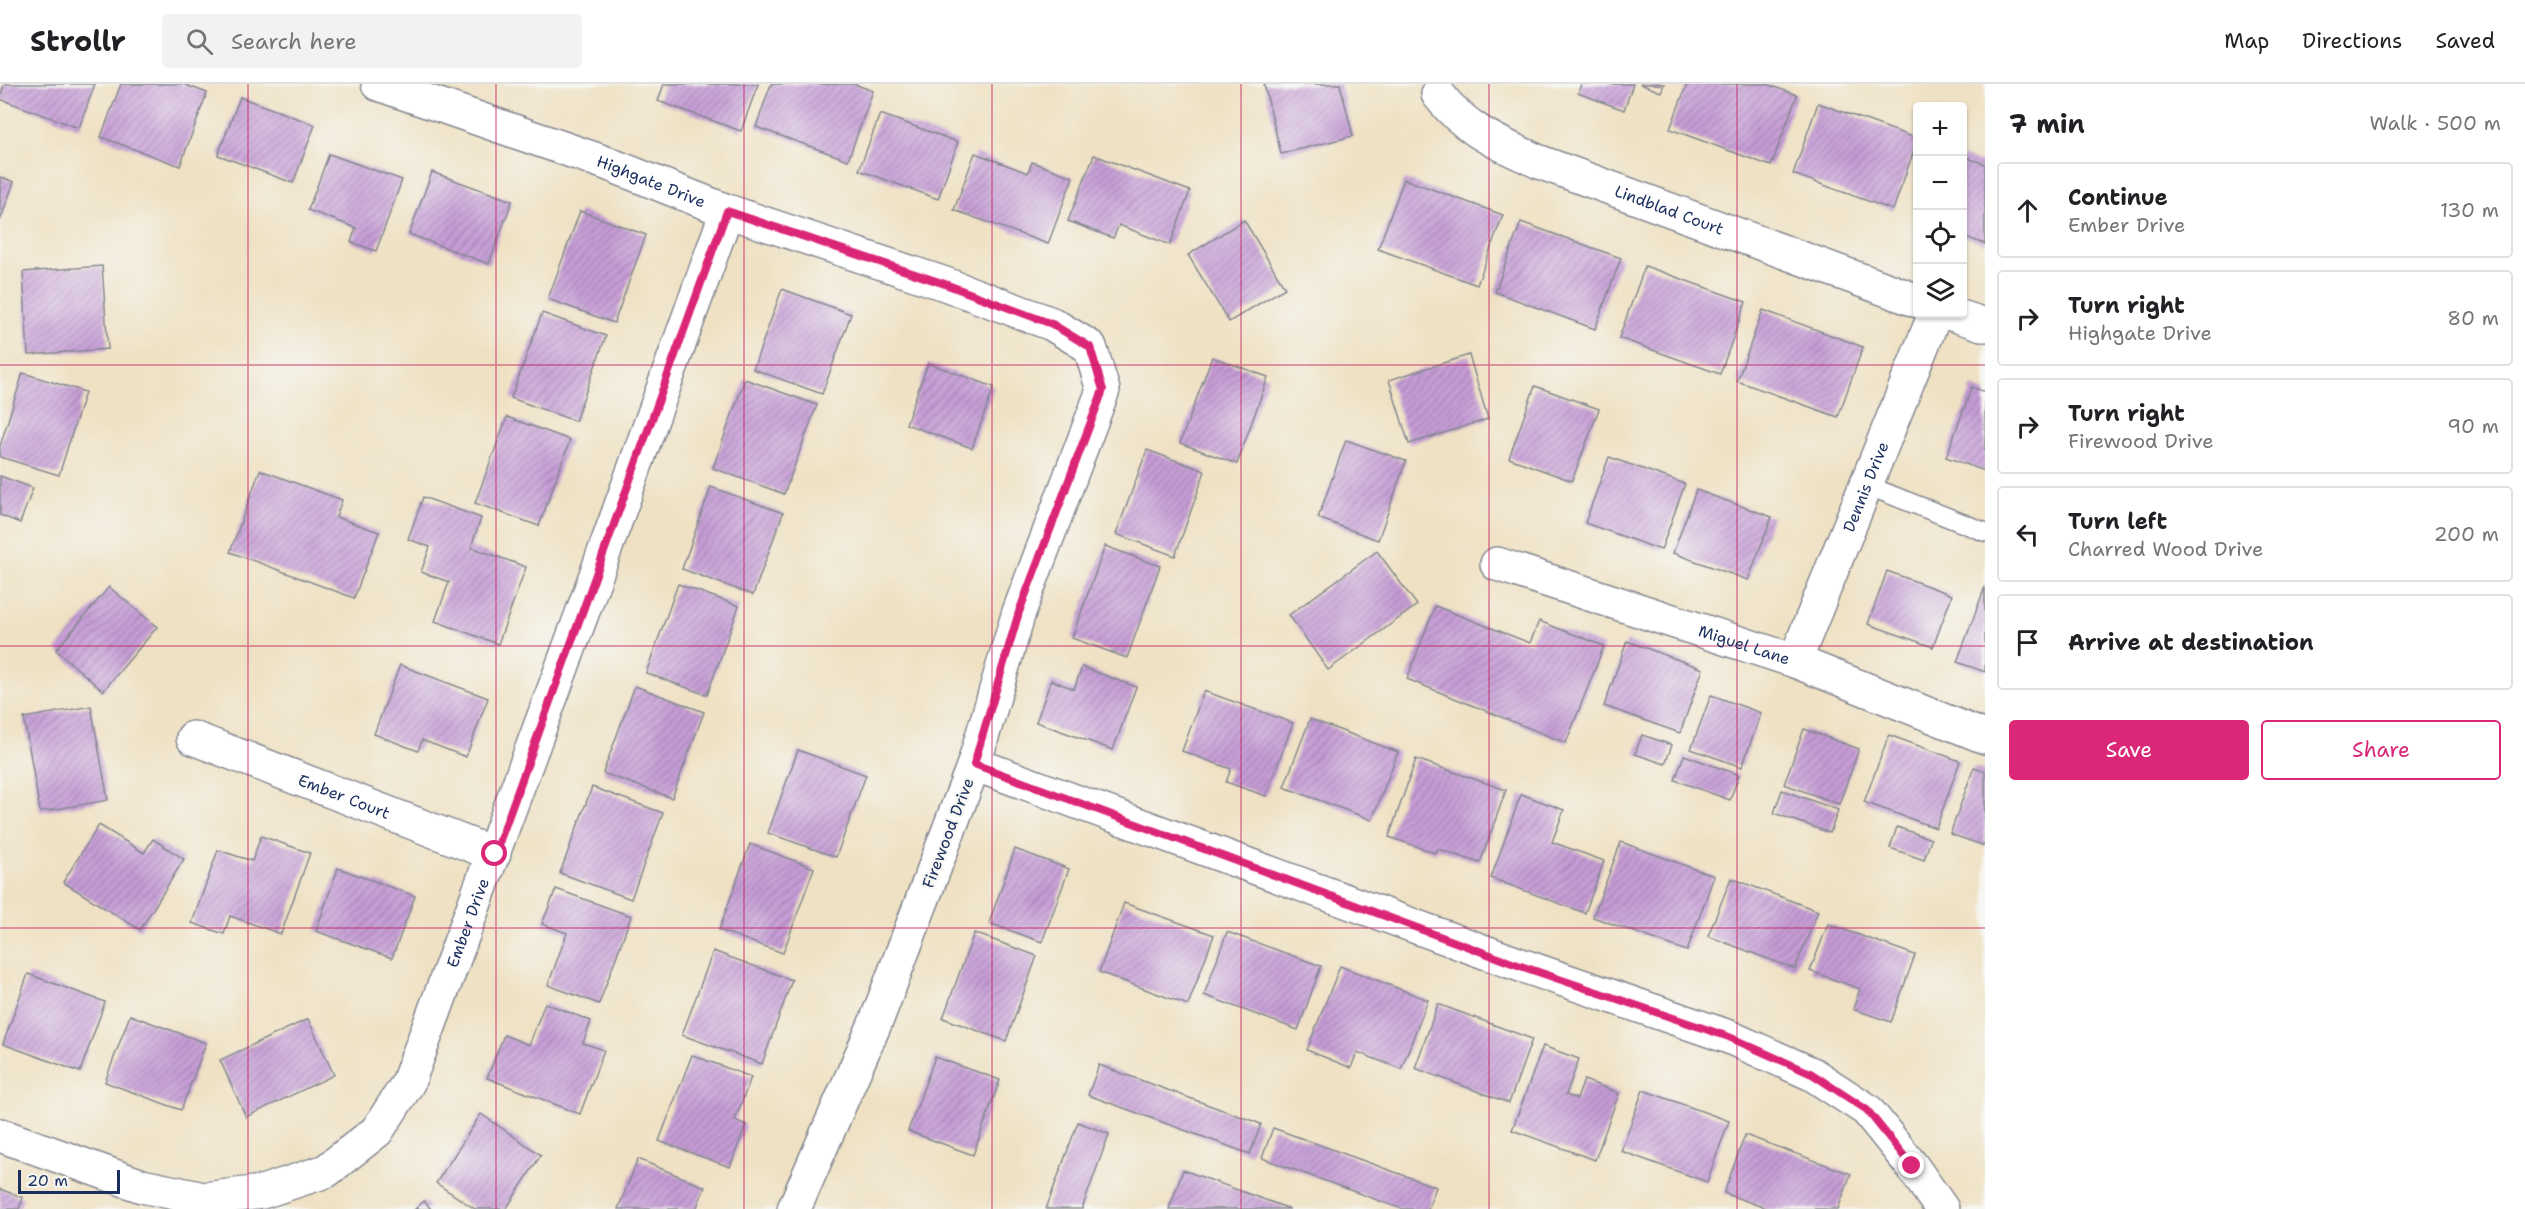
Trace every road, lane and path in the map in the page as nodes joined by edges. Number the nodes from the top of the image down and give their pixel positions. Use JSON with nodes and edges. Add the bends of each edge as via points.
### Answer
{"nodes":[{"id":1,"x":378,"y":84,"type":"edge"},
{"id":2,"x":1438,"y":94,"type":"dead end"},
{"id":3,"x":727,"y":211,"type":"junction"},
{"id":4,"x":1913,"y":300,"type":"edge"},
{"id":5,"x":1933,"y":318,"type":"edge"},
{"id":6,"x":1964,"y":318,"type":"edge"},
{"id":7,"x":1985,"y":325,"type":"edge"},
{"id":8,"x":1090,"y":347,"type":"joint"},
{"id":9,"x":1866,"y":485,"type":"junction"},
{"id":10,"x":1985,"y":532,"type":"edge"},
{"id":11,"x":1497,"y":564,"type":"dead end"},
{"id":12,"x":1795,"y":661,"type":"junction"},
{"id":13,"x":1985,"y":737,"type":"edge"},
{"id":14,"x":193,"y":738,"type":"dead end"},
{"id":15,"x":974,"y":764,"type":"junction"},
{"id":16,"x":495,"y":854,"type":"junction"},
{"id":17,"x":0,"y":1135,"type":"edge"},
{"id":18,"x":794,"y":1209,"type":"edge"},
{"id":19,"x":1942,"y":1209,"type":"edge"}],
"edges":[{"from":1,"to":3,"type":"street","name":"Highgate Drive","via":[[606,163]]},
{"from":2,"to":4,"type":"street","name":"Lindblad Court","via":[[1449,109],[1480,135],[1537,161]]},
{"from":3,"to":8,"type":"street","name":"Highgate Drive","via":[[945,284],[1041,320]]},
{"from":3,"to":16,"type":"street","name":"Ember Drive"},
{"from":5,"to":9,"type":"street","name":"Dennis Drive"},
{"from":6,"to":7,"type":"street"},
{"from":8,"to":15,"type":"street","name":"Firewood Drive","via":[[1103,390],[1019,612]]},
{"from":9,"to":10,"type":"lane"},
{"from":9,"to":12,"type":"street","name":"Dennis Drive"},
{"from":11,"to":12,"type":"street","name":"Miguel Lane"},
{"from":12,"to":13,"type":"street","name":"Miguel Lane"},
{"from":14,"to":16,"type":"street","name":"Ember Court"},
{"from":15,"to":18,"type":"street","name":"Firewood Drive","via":[[877,1019]]},
{"from":15,"to":19,"type":"street","via":[[1512,963],[1729,1037],[1812,1074],[1867,1110]]},
{"from":16,"to":17,"type":"street","name":"Ember Drive","via":[[408,1083],[377,1131],[326,1171],[262,1192],[204,1199],[142,1186]]}]}
